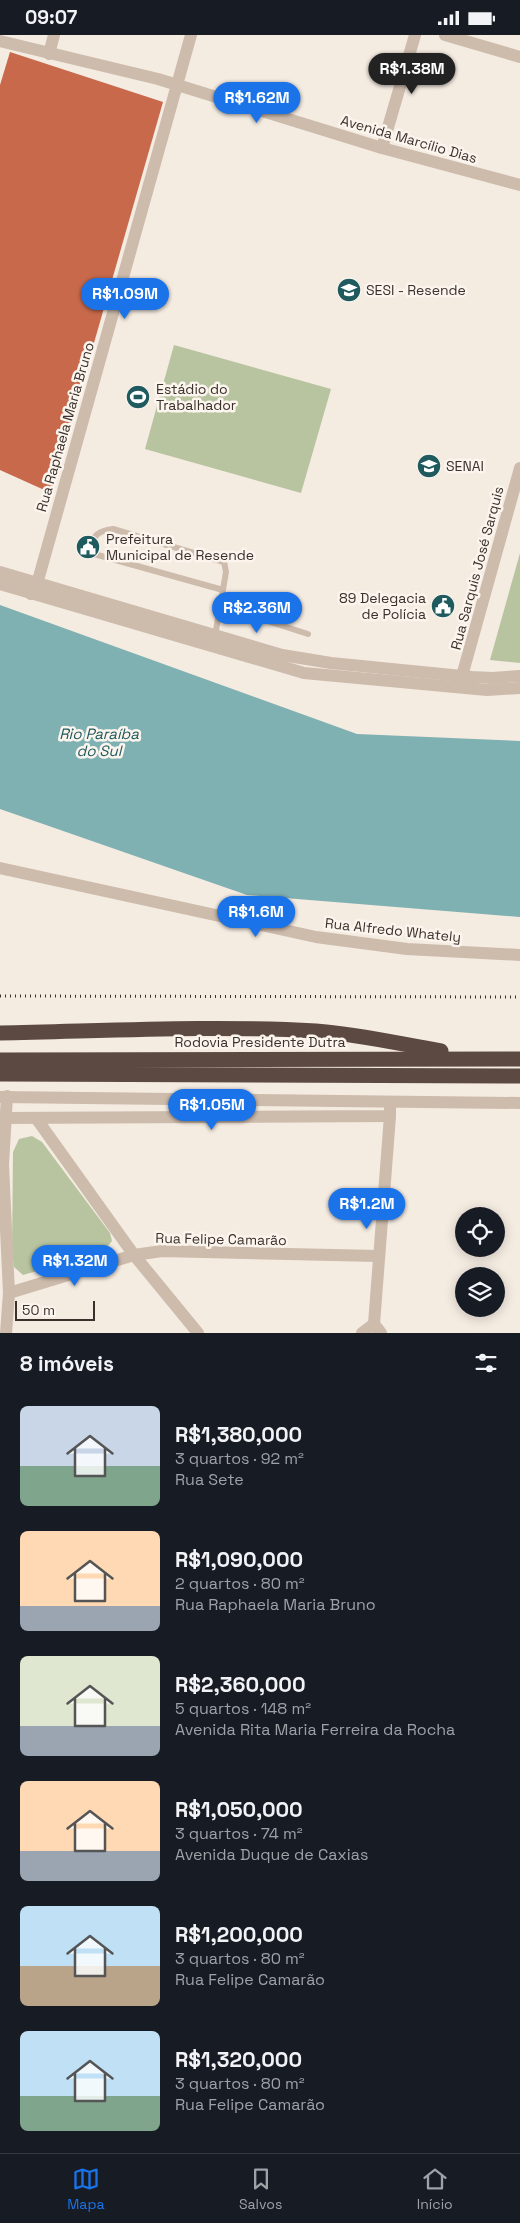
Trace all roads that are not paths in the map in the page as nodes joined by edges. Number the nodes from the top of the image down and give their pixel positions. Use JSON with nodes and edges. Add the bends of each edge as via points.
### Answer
{"nodes":[{"id":1,"x":54,"y":35,"type":"edge"},
{"id":2,"x":191,"y":35,"type":"edge"},
{"id":3,"x":415,"y":35,"type":"edge"},
{"id":4,"x":445,"y":35,"type":"edge"},
{"id":5,"x":0,"y":41,"type":"edge"},
{"id":6,"x":49,"y":54,"type":"junction"},
{"id":7,"x":520,"y":57,"type":"edge"},
{"id":8,"x":177,"y":86,"type":"junction"},
{"id":9,"x":382,"y":148,"type":"junction"},
{"id":10,"x":520,"y":185,"type":"edge"},
{"id":11,"x":520,"y":468,"type":"edge"},
{"id":12,"x":0,"y":572,"type":"edge"},
{"id":13,"x":0,"y":584,"type":"edge"},
{"id":14,"x":34,"y":589,"type":"junction"},
{"id":15,"x":223,"y":591,"type":"junction"},
{"id":16,"x":221,"y":606,"type":"junction"},
{"id":17,"x":308,"y":634,"type":"dead end"},
{"id":18,"x":216,"y":636,"type":"junction"},
{"id":19,"x":520,"y":675,"type":"edge"},
{"id":20,"x":462,"y":676,"type":"junction"},
{"id":21,"x":520,"y":688,"type":"edge"},
{"id":22,"x":0,"y":868,"type":"edge"},
{"id":23,"x":520,"y":955,"type":"edge"},
{"id":24,"x":0,"y":1033,"type":"edge"},
{"id":25,"x":476,"y":1058,"type":"junction"},
{"id":26,"x":0,"y":1059,"type":"edge"},
{"id":27,"x":520,"y":1059,"type":"edge"},
{"id":28,"x":0,"y":1074,"type":"edge"},
{"id":29,"x":520,"y":1076,"type":"edge"},
{"id":30,"x":4,"y":1096,"type":"edge"},
{"id":31,"x":54,"y":1097,"type":"junction"},
{"id":32,"x":390,"y":1102,"type":"junction"},
{"id":33,"x":520,"y":1103,"type":"edge"},
{"id":34,"x":390,"y":1116,"type":"junction"},
{"id":35,"x":36,"y":1117,"type":"junction"},
{"id":36,"x":54,"y":1117,"type":"junction"},
{"id":37,"x":4,"y":1118,"type":"edge"},
{"id":38,"x":134,"y":1255,"type":"junction"},
{"id":39,"x":378,"y":1256,"type":"junction"},
{"id":40,"x":9,"y":1293,"type":"junction"},
{"id":41,"x":377,"y":1329,"type":"edge"},
{"id":42,"x":197,"y":1332,"type":"edge"},
{"id":43,"x":6,"y":1333,"type":"edge"},
{"id":44,"x":362,"y":1333,"type":"edge"}],
"edges":[{"from":1,"to":6,"type":"street"},
{"from":2,"to":8,"type":"street","name":"Rua Raphaela Maria Bruno"},
{"from":3,"to":9,"type":"street"},
{"from":4,"to":7,"type":"street"},
{"from":5,"to":6,"type":"street","name":"Avenida Marcílio Dias"},
{"from":6,"to":8,"type":"street","name":"Avenida Marcílio Dias"},
{"from":8,"to":9,"type":"street","name":"Avenida Marcílio Dias"},
{"from":8,"to":14,"type":"street","name":"Rua Raphaela Maria Bruno"},
{"from":9,"to":10,"type":"street","name":"Avenida Marcílio Dias"},
{"from":11,"to":20,"type":"street","name":"Rua Sarquis José Sarquis"},
{"from":12,"to":14,"type":"street"},
{"from":13,"to":14,"type":"street"},
{"from":14,"to":18,"type":"street"},
{"from":14,"to":21,"type":"street","via":[[304,673],[486,690]]},
{"from":15,"to":15,"type":"lane","via":[[94,554],[92,538],[100,531],[113,529],[224,562]]},
{"from":15,"to":16,"type":"lane"},
{"from":16,"to":17,"type":"lane"},
{"from":16,"to":18,"type":"lane"},
{"from":18,"to":20,"type":"street","via":[[282,655],[331,663]]},
{"from":19,"to":20,"type":"street","via":[[492,678]]},
{"from":22,"to":23,"type":"street","name":"Rua Alfredo Whately","via":[[316,937],[407,949]]},
{"from":24,"to":25,"type":"highway","via":[[317,1031]]},
{"from":25,"to":26,"type":"highway","name":"Rodovia Presidente Dutra"},
{"from":25,"to":27,"type":"highway","name":"Rodovia Presidente Dutra"},
{"from":28,"to":29,"type":"highway"},
{"from":30,"to":31,"type":"street"},
{"from":30,"to":37,"type":"street"},
{"from":31,"to":32,"type":"street"},
{"from":31,"to":36,"type":"street"},
{"from":32,"to":33,"type":"street"},
{"from":32,"to":34,"type":"street"},
{"from":34,"to":36,"type":"street"},
{"from":34,"to":39,"type":"street"},
{"from":35,"to":36,"type":"street"},
{"from":35,"to":37,"type":"street"},
{"from":35,"to":38,"type":"street"},
{"from":37,"to":40,"type":"street"},
{"from":38,"to":39,"type":"street","name":"Rua Felipe Camarão","via":[[162,1251]]},
{"from":38,"to":40,"type":"street","name":"Rua Felipe Camarão"},
{"from":38,"to":42,"type":"street"},
{"from":39,"to":41,"type":"street"},
{"from":40,"to":43,"type":"street"},
{"from":41,"to":44,"type":"street"}]}
